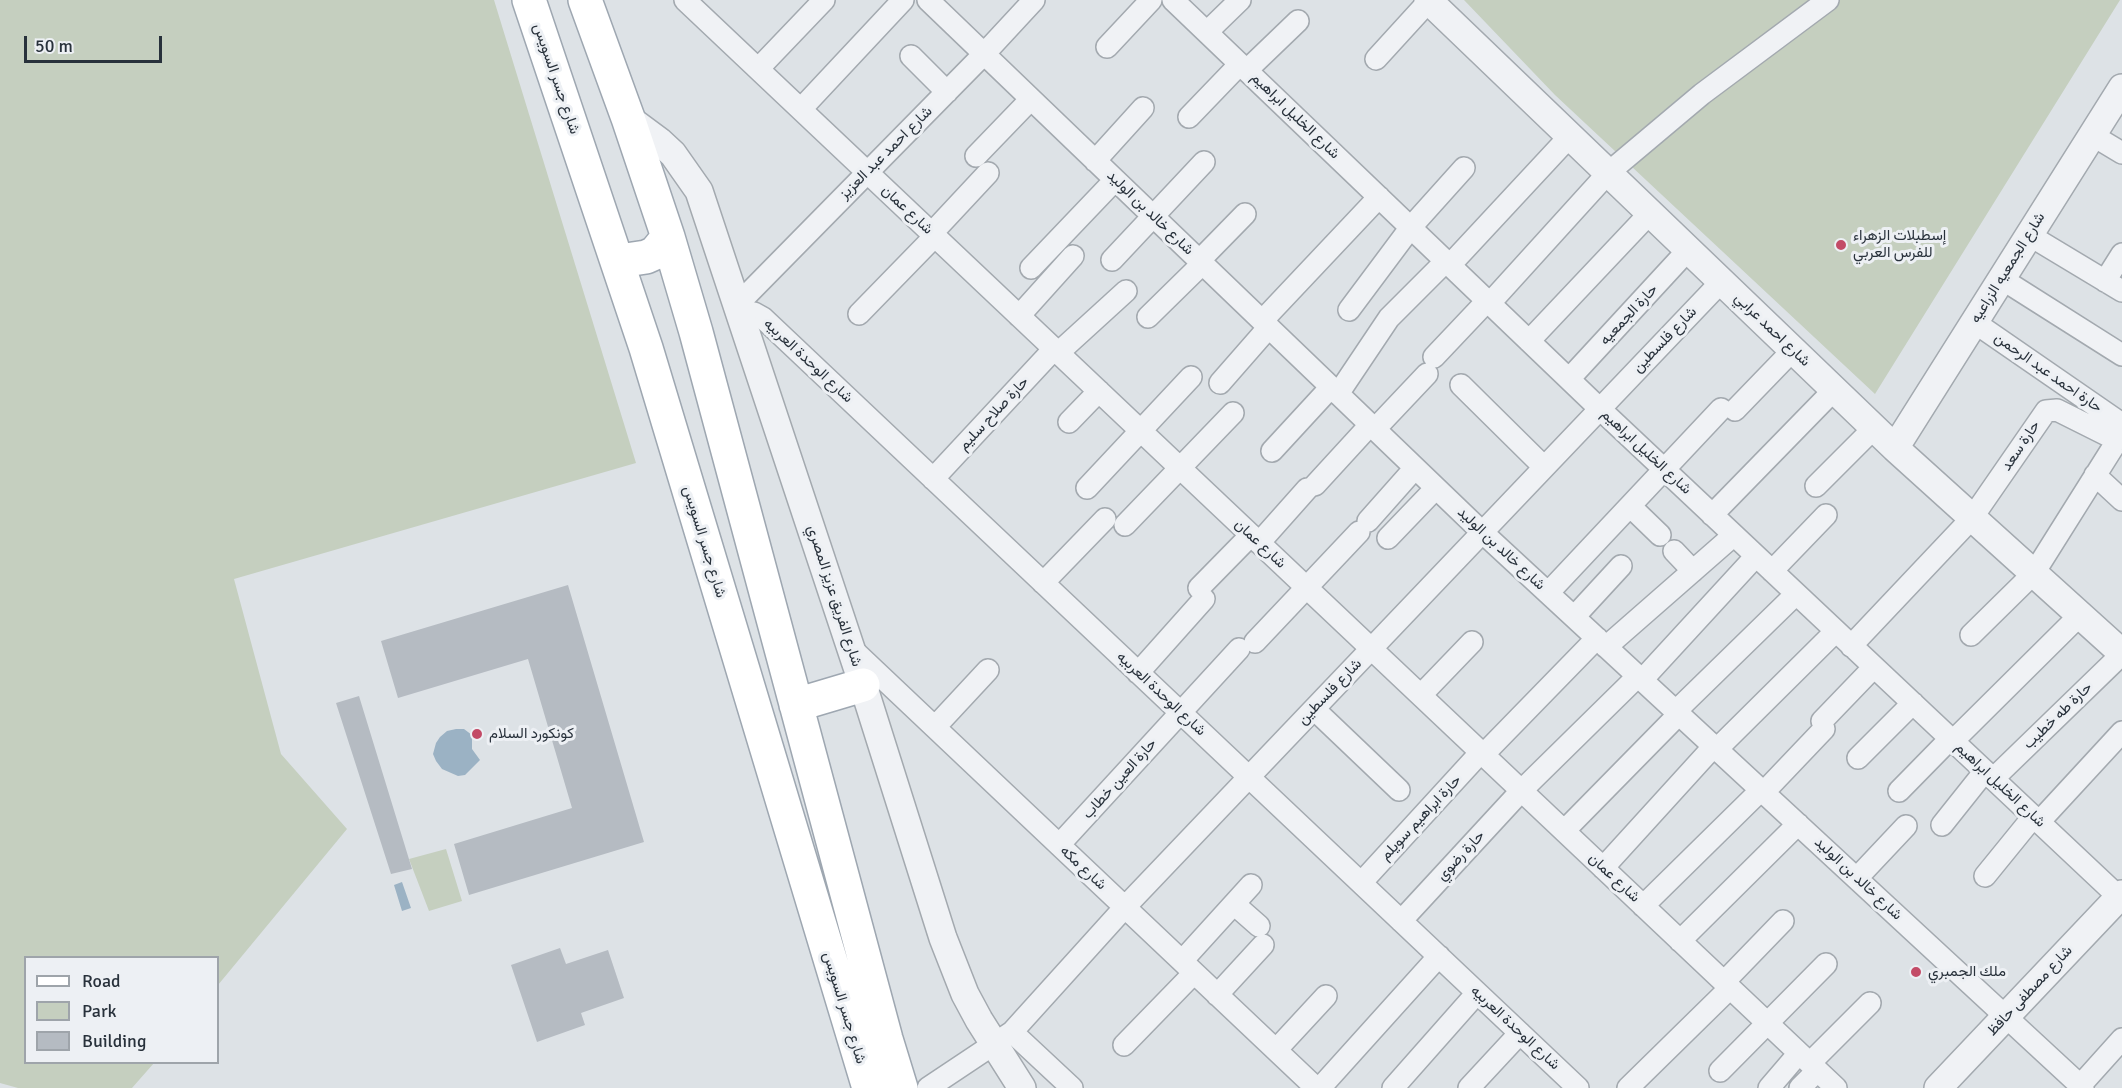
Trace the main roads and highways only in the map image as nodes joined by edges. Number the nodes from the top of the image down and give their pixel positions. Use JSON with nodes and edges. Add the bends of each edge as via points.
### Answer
{"nodes":[{"id":1,"x":529,"y":0,"type":"edge"},
{"id":2,"x":585,"y":0,"type":"edge"},
{"id":3,"x":668,"y":237,"type":"junction"},
{"id":4,"x":616,"y":257,"type":"junction"},
{"id":5,"x":696,"y":332,"type":"junction"},
{"id":6,"x":646,"y":348,"type":"junction"},
{"id":7,"x":863,"y":685,"type":"road end"},
{"id":8,"x":796,"y":705,"type":"junction"},
{"id":9,"x":868,"y":1088,"type":"edge"},
{"id":10,"x":901,"y":1088,"type":"edge"}],
"edges":[{"from":1,"to":4,"type":"main road","name":"شارع جسر السويس"},
{"from":2,"to":3,"type":"main road","name":"شارع جسر السويس"},
{"from":3,"to":4,"type":"main road","via":[[655,253],[646,257]]},
{"from":3,"to":5,"type":"main road","name":"شارع جسر السويس"},
{"from":4,"to":6,"type":"main road","name":"شارع جسر السويس"},
{"from":5,"to":6,"type":"main road","via":[[670,312],[655,308],[645,322]]},
{"from":5,"to":8,"type":"main road","name":"شارع جسر السويس"},
{"from":6,"to":9,"type":"main road","name":"شارع جسر السويس"},
{"from":7,"to":8,"type":"main road"},
{"from":8,"to":10,"type":"main road","name":"شارع جسر السويس"}]}
